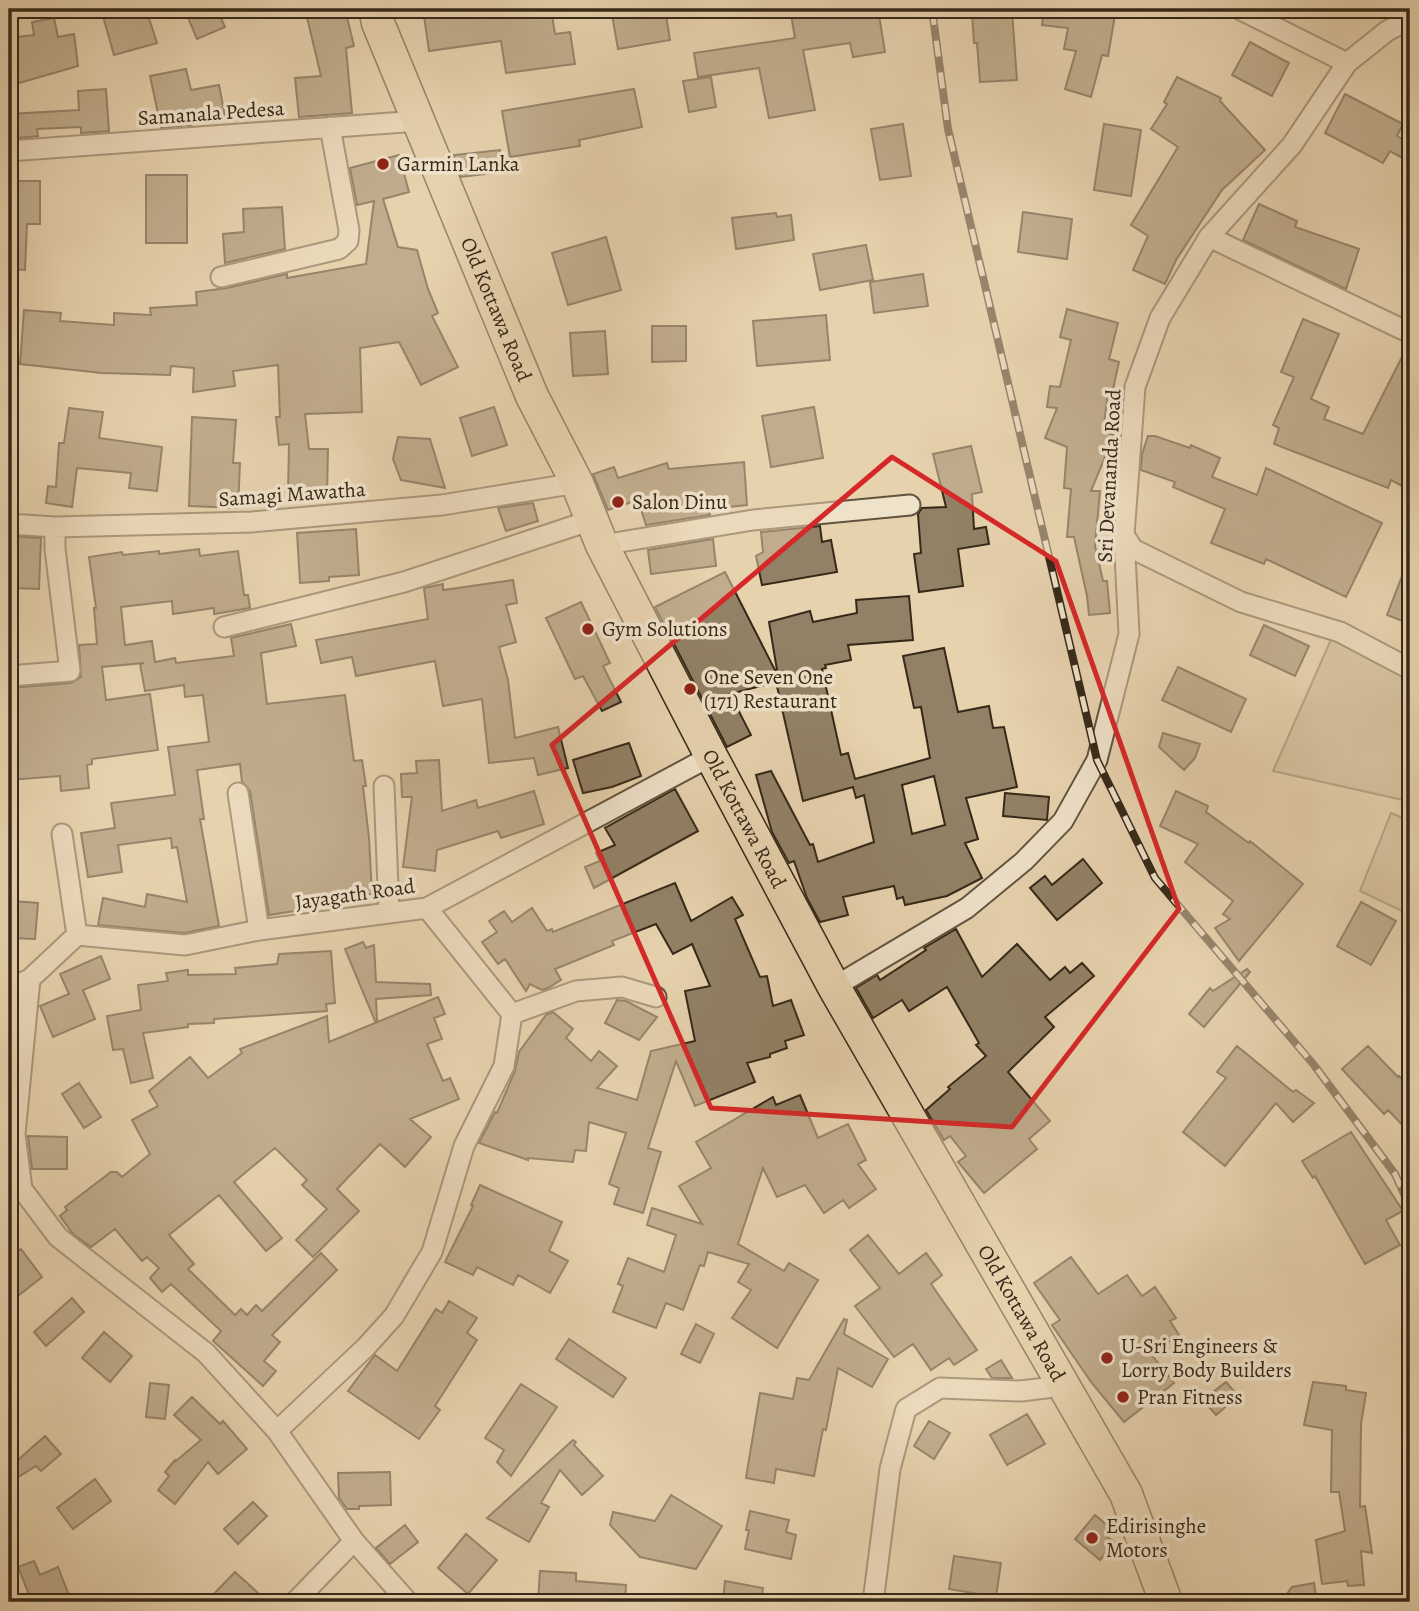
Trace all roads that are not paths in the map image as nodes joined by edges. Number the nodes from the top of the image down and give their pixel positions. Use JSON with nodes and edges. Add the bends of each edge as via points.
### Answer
{"nodes":[{"id":1,"x":375,"y":9,"type":"edge"},
{"id":2,"x":1239,"y":9,"type":"edge"},
{"id":3,"x":1410,"y":19,"type":"edge"},
{"id":4,"x":1347,"y":63,"type":"junction"},
{"id":5,"x":418,"y":121,"type":"junction"},
{"id":6,"x":330,"y":127,"type":"junction"},
{"id":7,"x":9,"y":151,"type":"edge"},
{"id":8,"x":1209,"y":237,"type":"junction"},
{"id":9,"x":221,"y":277,"type":"dead end"},
{"id":10,"x":1410,"y":333,"type":"edge"},
{"id":11,"x":577,"y":483,"type":"junction"},
{"id":12,"x":910,"y":505,"type":"dead end"},
{"id":13,"x":9,"y":524,"type":"edge"},
{"id":14,"x":55,"y":527,"type":"junction"},
{"id":15,"x":597,"y":532,"type":"junction"},
{"id":16,"x":1124,"y":535,"type":"junction"},
{"id":17,"x":224,"y":627,"type":"dead end"},
{"id":18,"x":1410,"y":669,"type":"edge"},
{"id":19,"x":9,"y":676,"type":"edge"},
{"id":20,"x":710,"y":757,"type":"junction"},
{"id":21,"x":384,"y":786,"type":"dead end"},
{"id":22,"x":238,"y":793,"type":"dead end"},
{"id":23,"x":62,"y":834,"type":"dead end"},
{"id":24,"x":427,"y":908,"type":"junction"},
{"id":25,"x":389,"y":912,"type":"junction"},
{"id":26,"x":259,"y":930,"type":"junction"},
{"id":27,"x":77,"y":934,"type":"junction"},
{"id":28,"x":30,"y":979,"type":"junction"},
{"id":29,"x":834,"y":986,"type":"junction"},
{"id":30,"x":9,"y":988,"type":"edge"},
{"id":31,"x":656,"y":997,"type":"dead end"},
{"id":32,"x":512,"y":1014,"type":"junction"},
{"id":33,"x":1062,"y":1386,"type":"junction"},
{"id":34,"x":276,"y":1431,"type":"junction"},
{"id":35,"x":354,"y":1542,"type":"junction"},
{"id":36,"x":295,"y":1602,"type":"edge"},
{"id":37,"x":408,"y":1602,"type":"edge"},
{"id":38,"x":873,"y":1602,"type":"edge"},
{"id":39,"x":1166,"y":1602,"type":"edge"}],
"edges":[{"from":1,"to":5,"type":"main road","name":"Old Kottawa Road"},
{"from":2,"to":4,"type":"street"},
{"from":3,"to":4,"type":"street","name":"Sri Devananda Road"},
{"from":4,"to":8,"type":"street","name":"Sri Devananda Road","via":[[1292,145]]},
{"from":5,"to":6,"type":"street","name":"Samanala Pedesa"},
{"from":5,"to":11,"type":"main road","name":"Old Kottawa Road","via":[[532,397]]},
{"from":6,"to":7,"type":"street","name":"Samanala Pedesa"},
{"from":6,"to":9,"type":"street","via":[[348,241],[339,249]]},
{"from":8,"to":10,"type":"street"},
{"from":8,"to":16,"type":"street","name":"Sri Devananda Road","via":[[1160,318],[1135,387]]},
{"from":11,"to":14,"type":"street","name":"Samagi Mawatha","via":[[442,505],[252,522]]},
{"from":11,"to":15,"type":"main road","name":"Old Kottawa Road"},
{"from":12,"to":15,"type":"street"},
{"from":13,"to":14,"type":"street","name":"Samagi Mawatha"},
{"from":14,"to":19,"type":"street","via":[[70,671]]},
{"from":15,"to":17,"type":"street"},
{"from":15,"to":20,"type":"main road","name":"Old Kottawa Road"},
{"from":16,"to":18,"type":"street","via":[[1133,549],[1241,602],[1340,632]]},
{"from":16,"to":29,"type":"street","name":"Sri Devananda Road","via":[[1129,634],[1097,760],[1063,821],[967,908]]},
{"from":20,"to":24,"type":"street","name":"Jayagath Road"},
{"from":20,"to":29,"type":"main road","name":"Old Kottawa Road"},
{"from":21,"to":25,"type":"street"},
{"from":22,"to":26,"type":"street"},
{"from":23,"to":27,"type":"street"},
{"from":24,"to":25,"type":"street","name":"Jayagath Road"},
{"from":24,"to":32,"type":"street"},
{"from":25,"to":26,"type":"street","name":"Jayagath Road"},
{"from":26,"to":27,"type":"street","name":"Jayagath Road","via":[[185,945]]},
{"from":27,"to":28,"type":"street"},
{"from":28,"to":30,"type":"street"},
{"from":28,"to":34,"type":"street","via":[[15,1134],[22,1189],[58,1237],[206,1353]]},
{"from":29,"to":33,"type":"main road","name":"Old Kottawa Road"},
{"from":31,"to":32,"type":"street","via":[[622,987],[576,991]]},
{"from":32,"to":34,"type":"street","via":[[504,1066],[464,1146],[432,1252],[394,1316]]},
{"from":33,"to":38,"type":"street","via":[[1021,1391],[940,1388],[906,1409],[890,1469]]},
{"from":33,"to":39,"type":"main road","name":"Old Kottawa Road","via":[[1126,1494]]},
{"from":34,"to":35,"type":"street"},
{"from":35,"to":36,"type":"street"},
{"from":35,"to":37,"type":"street"}]}
